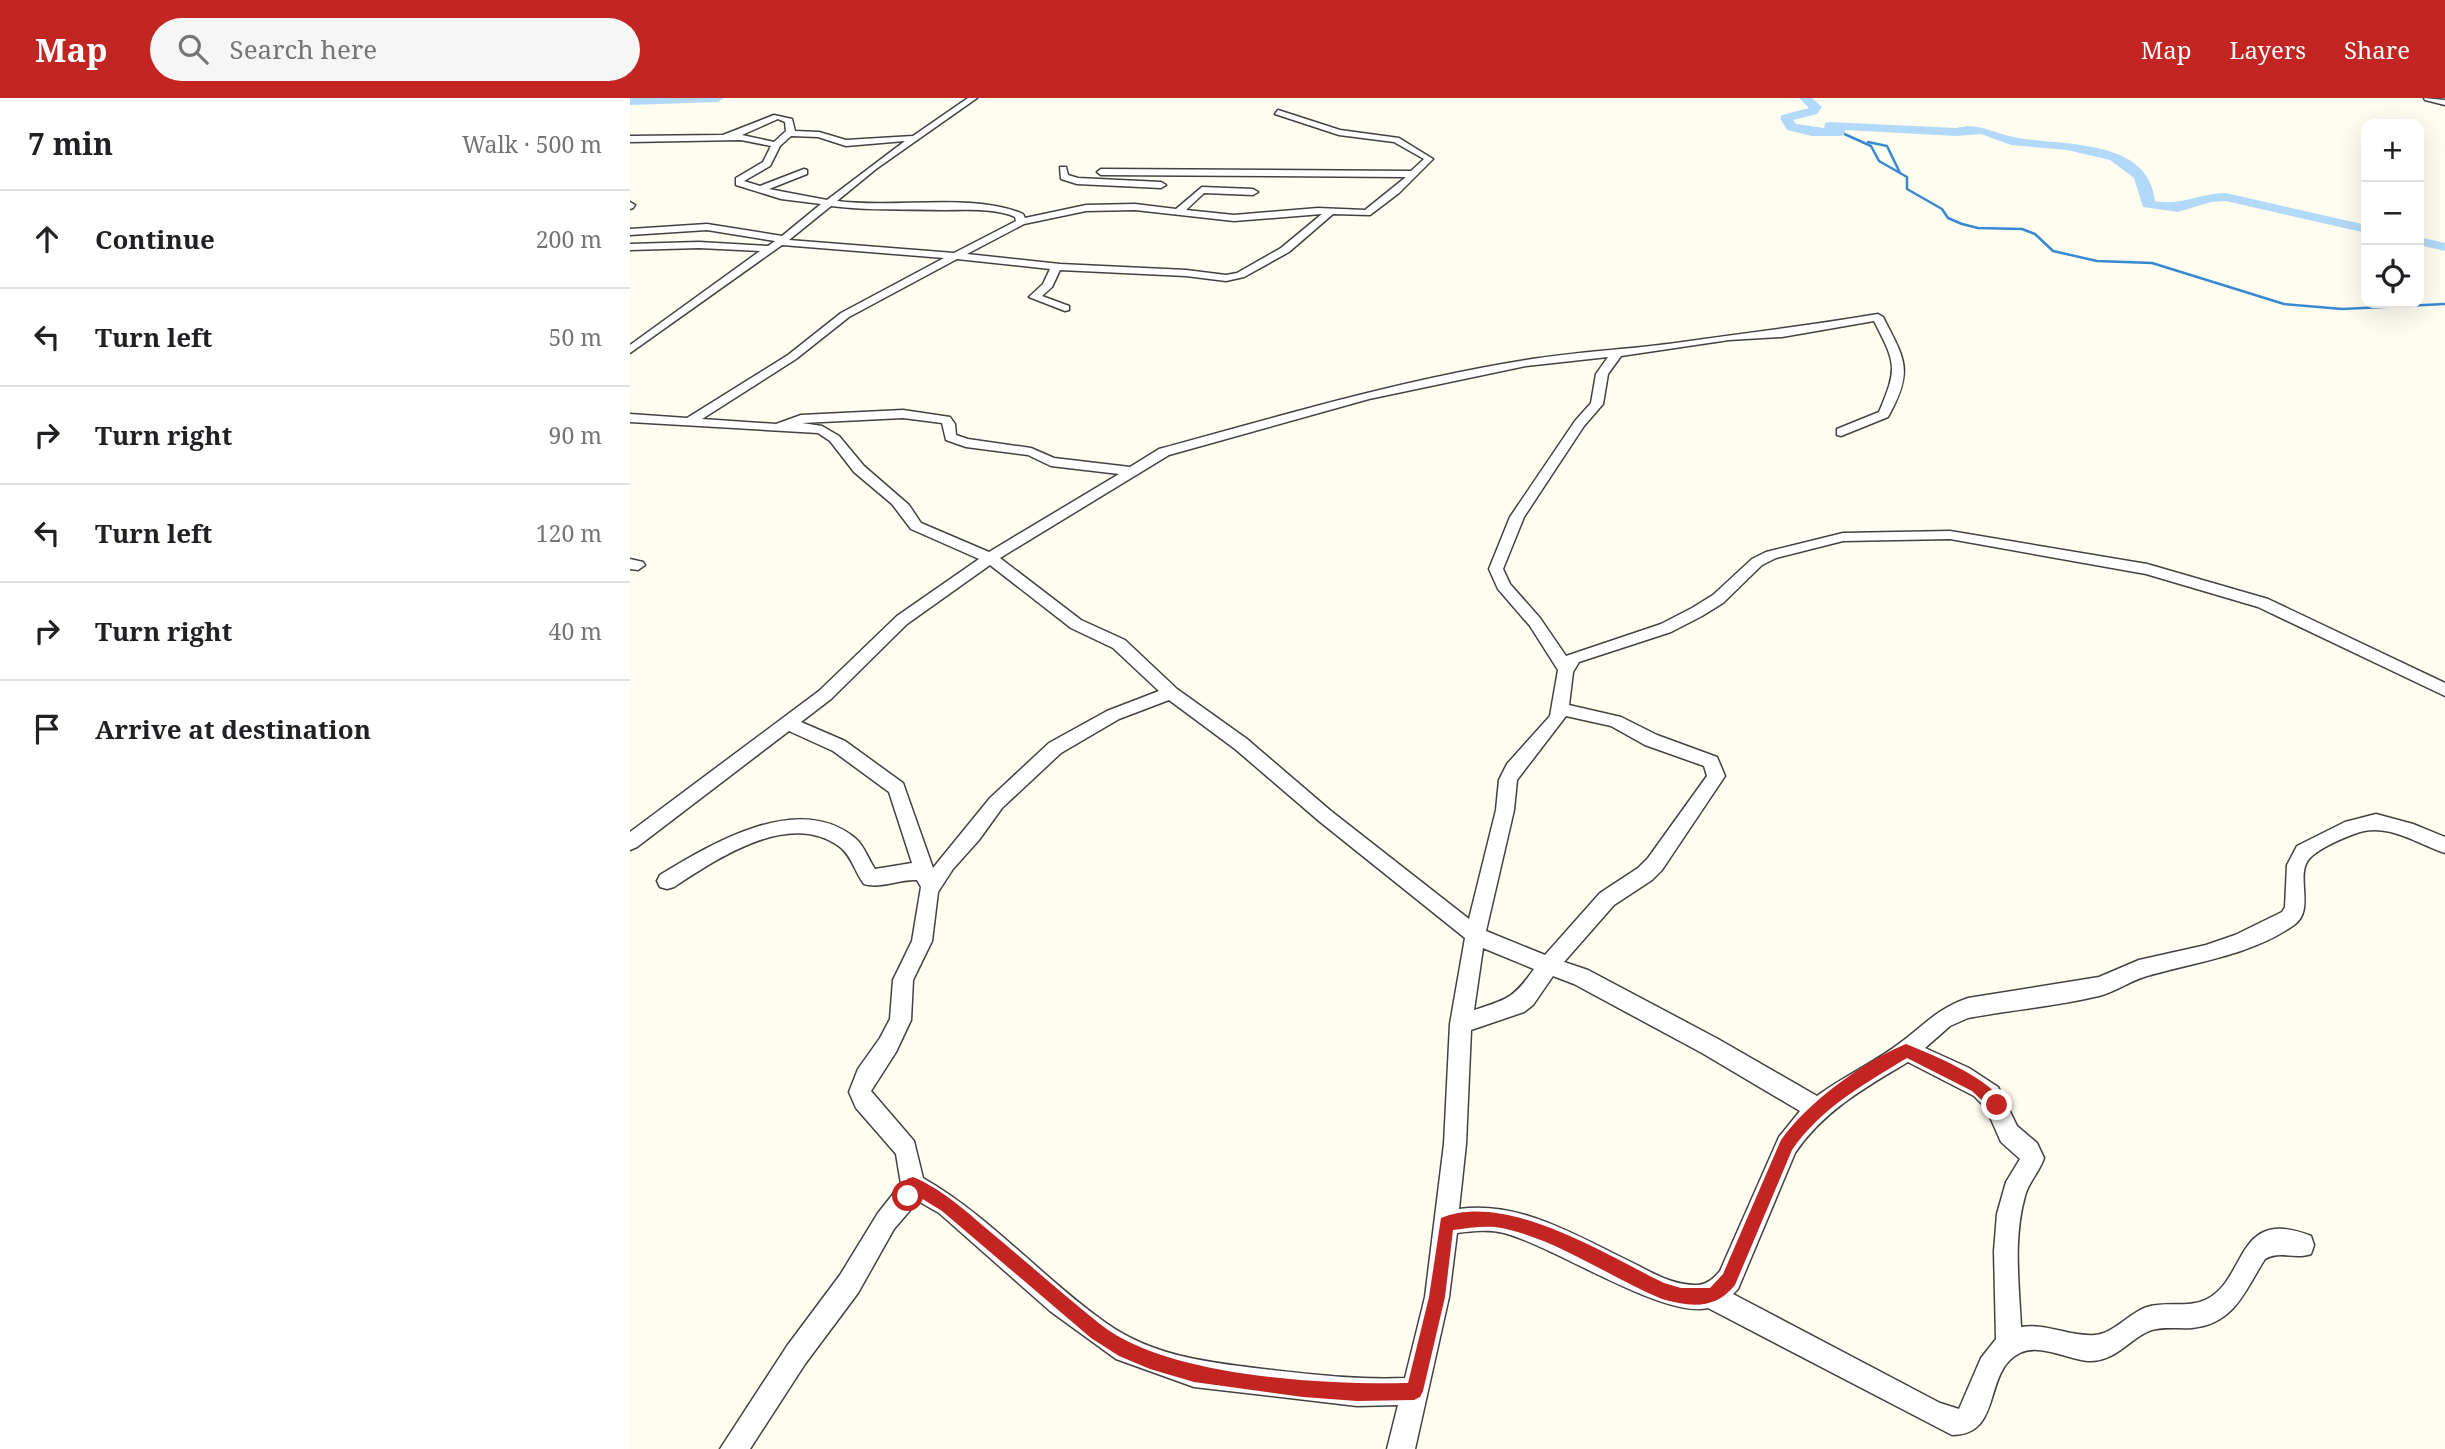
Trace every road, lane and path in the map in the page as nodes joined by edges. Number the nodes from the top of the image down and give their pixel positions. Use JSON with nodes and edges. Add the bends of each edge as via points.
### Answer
{"nodes":[{"id":1,"x":973,"y":98,"type":"edge"},
{"id":2,"x":2428,"y":98,"type":"edge"},
{"id":3,"x":2445,"y":103,"type":"edge"},
{"id":4,"x":1278,"y":112,"type":"dead end"},
{"id":5,"x":790,"y":131,"type":"junction"},
{"id":6,"x":725,"y":137,"type":"junction"},
{"id":7,"x":916,"y":138,"type":"junction"},
{"id":8,"x":630,"y":139,"type":"edge"},
{"id":9,"x":776,"y":145,"type":"junction"},
{"id":10,"x":1063,"y":169,"type":"dead end"},
{"id":11,"x":804,"y":172,"type":"dead end"},
{"id":12,"x":1101,"y":172,"type":"dead end"},
{"id":13,"x":1415,"y":174,"type":"junction"},
{"id":14,"x":1176,"y":181,"type":"dead end"},
{"id":15,"x":1161,"y":185,"type":"junction"},
{"id":16,"x":759,"y":190,"type":"junction"},
{"id":17,"x":1254,"y":192,"type":"dead end"},
{"id":18,"x":831,"y":203,"type":"junction"},
{"id":19,"x":1135,"y":207,"type":"junction"},
{"id":20,"x":1178,"y":212,"type":"junction"},
{"id":21,"x":1330,"y":212,"type":"junction"},
{"id":22,"x":1021,"y":222,"type":"junction"},
{"id":23,"x":630,"y":232,"type":"edge"},
{"id":24,"x":783,"y":240,"type":"junction"},
{"id":25,"x":630,"y":247,"type":"edge"},
{"id":26,"x":770,"y":249,"type":"junction"},
{"id":27,"x":953,"y":256,"type":"junction"},
{"id":28,"x":1056,"y":267,"type":"junction"},
{"id":29,"x":1065,"y":308,"type":"dead end"},
{"id":30,"x":630,"y":350,"type":"edge"},
{"id":31,"x":1619,"y":352,"type":"junction"},
{"id":32,"x":630,"y":418,"type":"edge"},
{"id":33,"x":691,"y":421,"type":"junction"},
{"id":34,"x":784,"y":427,"type":"junction"},
{"id":35,"x":1841,"y":432,"type":"dead end"},
{"id":36,"x":1129,"y":471,"type":"junction"},
{"id":37,"x":990,"y":558,"type":"junction"},
{"id":38,"x":1565,"y":668,"type":"junction"},
{"id":39,"x":2445,"y":690,"type":"edge"},
{"id":40,"x":1171,"y":693,"type":"junction"},
{"id":41,"x":1562,"y":709,"type":"junction"},
{"id":42,"x":787,"y":723,"type":"junction"},
{"id":43,"x":630,"y":842,"type":"edge"},
{"id":44,"x":2445,"y":845,"type":"edge"},
{"id":45,"x":667,"y":881,"type":"dead end"},
{"id":46,"x":927,"y":882,"type":"junction"},
{"id":47,"x":1475,"y":935,"type":"junction"},
{"id":48,"x":1549,"y":965,"type":"junction"},
{"id":49,"x":1461,"y":1024,"type":"junction"},
{"id":50,"x":1906,"y":1051,"type":"junction"},
{"id":51,"x":1818,"y":1109,"type":"junction"},
{"id":52,"x":913,"y":1185,"type":"junction"},
{"id":53,"x":1446,"y":1223,"type":"junction"},
{"id":54,"x":2302,"y":1245,"type":"dead end"},
{"id":55,"x":1711,"y":1296,"type":"junction"},
{"id":56,"x":2009,"y":1346,"type":"junction"},
{"id":57,"x":1414,"y":1391,"type":"junction"},
{"id":58,"x":734,"y":1449,"type":"edge"},
{"id":59,"x":1401,"y":1449,"type":"edge"}],
"edges":[{"from":1,"to":7,"type":"street"},
{"from":2,"to":3,"type":"street"},
{"from":4,"to":13,"type":"street","via":[[1339,132],[1402,142],[1429,159]]},
{"from":5,"to":6,"type":"street","via":[[786,118],[768,118]]},
{"from":5,"to":7,"type":"street","via":[[846,143]]},
{"from":5,"to":9,"type":"street"},
{"from":6,"to":8,"type":"street"},
{"from":6,"to":9,"type":"street"},
{"from":7,"to":18,"type":"street"},
{"from":9,"to":16,"type":"street","via":[[767,164],[738,181]]},
{"from":10,"to":15,"type":"street","via":[[1064,177],[1077,181]]},
{"from":11,"to":16,"type":"street"},
{"from":12,"to":13,"type":"street"},
{"from":13,"to":21,"type":"street","via":[[1371,212]]},
{"from":14,"to":15,"type":"street"},
{"from":15,"to":19,"type":"street"},
{"from":16,"to":18,"type":"street"},
{"from":17,"to":20,"type":"street","via":[[1202,190]]},
{"from":18,"to":22,"type":"street","via":[[1005,210],[1020,216]]},
{"from":18,"to":24,"type":"street"},
{"from":19,"to":20,"type":"street"},
{"from":19,"to":22,"type":"street","via":[[1075,209]]},
{"from":20,"to":21,"type":"street","via":[[1234,218]]},
{"from":21,"to":28,"type":"street","via":[[1285,250],[1236,277]]},
{"from":22,"to":27,"type":"street"},
{"from":23,"to":24,"type":"street","via":[[724,228]]},
{"from":24,"to":26,"type":"street"},
{"from":24,"to":27,"type":"street"},
{"from":25,"to":26,"type":"street"},
{"from":26,"to":30,"type":"street"},
{"from":27,"to":28,"type":"street"},
{"from":27,"to":33,"type":"street","via":[[845,315],[792,357]]},
{"from":28,"to":29,"type":"street","via":[[1051,281],[1034,299]]},
{"from":31,"to":35,"type":"street","via":[[1782,334],[1878,317],[1899,359],[1898,380],[1884,414]]},
{"from":31,"to":36,"type":"street","via":[[1537,361],[1367,396],[1176,448]]},
{"from":31,"to":38,"type":"street","via":[[1602,374],[1597,404],[1517,517],[1496,569],[1503,586],[1535,622]]},
{"from":32,"to":33,"type":"street"},
{"from":33,"to":34,"type":"street"},
{"from":34,"to":36,"type":"street","via":[[811,418],[931,416],[946,420],[950,437],[966,443],[1025,450],[1051,462]]},
{"from":34,"to":37,"type":"street","via":[[829,434],[857,467],[908,510],[916,526]]},
{"from":36,"to":37,"type":"street"},
{"from":37,"to":40,"type":"street","via":[[1076,624],[1119,644]]},
{"from":37,"to":42,"type":"street","via":[[896,624],[841,681]]},
{"from":38,"to":39,"type":"street","via":[[1579,655],[1666,628],[1709,605],[1771,555],[1843,537],[1950,535],[2147,569],[2263,603]]},
{"from":38,"to":41,"type":"street"},
{"from":40,"to":46,"type":"street","via":[[1113,715],[1055,748],[996,803],[973,835]]},
{"from":40,"to":47,"type":"street","via":[[1241,744]]},
{"from":41,"to":47,"type":"street","via":[[1508,780]]},
{"from":41,"to":48,"type":"street","via":[[1615,721],[1711,762],[1716,776],[1655,864],[1607,899]]},
{"from":42,"to":43,"type":"street"},
{"from":42,"to":46,"type":"street","via":[[839,746],[897,789]]},
{"from":44,"to":50,"type":"street","via":[[2376,821],[2351,827],[2304,851],[2296,865],[2295,909],[2289,918],[2268,929],[2206,954],[2139,969],[2101,986],[1968,1008],[1943,1019]]},
{"from":45,"to":46,"type":"street","via":[[742,841],[800,826],[842,838],[871,878],[905,871]]},
{"from":46,"to":52,"type":"street","via":[[922,941],[903,980],[900,1020],[860,1092],[906,1149]]},
{"from":47,"to":48,"type":"street"},
{"from":47,"to":49,"type":"street"},
{"from":48,"to":49,"type":"street","via":[[1517,1005]]},
{"from":48,"to":51,"type":"street","via":[[1656,1016]]},
{"from":49,"to":53,"type":"street"},
{"from":50,"to":51,"type":"street"},
{"from":50,"to":56,"type":"street","via":[[1989,1095],[2012,1139],[2030,1150],[2033,1158],[2018,1182],[2009,1221]]},
{"from":51,"to":55,"type":"street","via":[[1787,1145],[1733,1272]]},
{"from":52,"to":57,"type":"street","via":[[947,1205],[1059,1302],[1125,1350],[1194,1374],[1343,1392]]},
{"from":52,"to":58,"type":"street"},
{"from":53,"to":55,"type":"street","via":[[1502,1220],[1553,1238],[1662,1291]]},
{"from":53,"to":57,"type":"street","via":[[1437,1297]]},
{"from":54,"to":56,"type":"street","via":[[2267,1242],[2254,1254],[2229,1298],[2214,1310],[2193,1317],[2148,1320],[2099,1348],[2033,1337]]},
{"from":55,"to":56,"type":"street","via":[[1952,1422],[1966,1422],[1976,1410],[1992,1363]]},
{"from":57,"to":59,"type":"street"}]}
